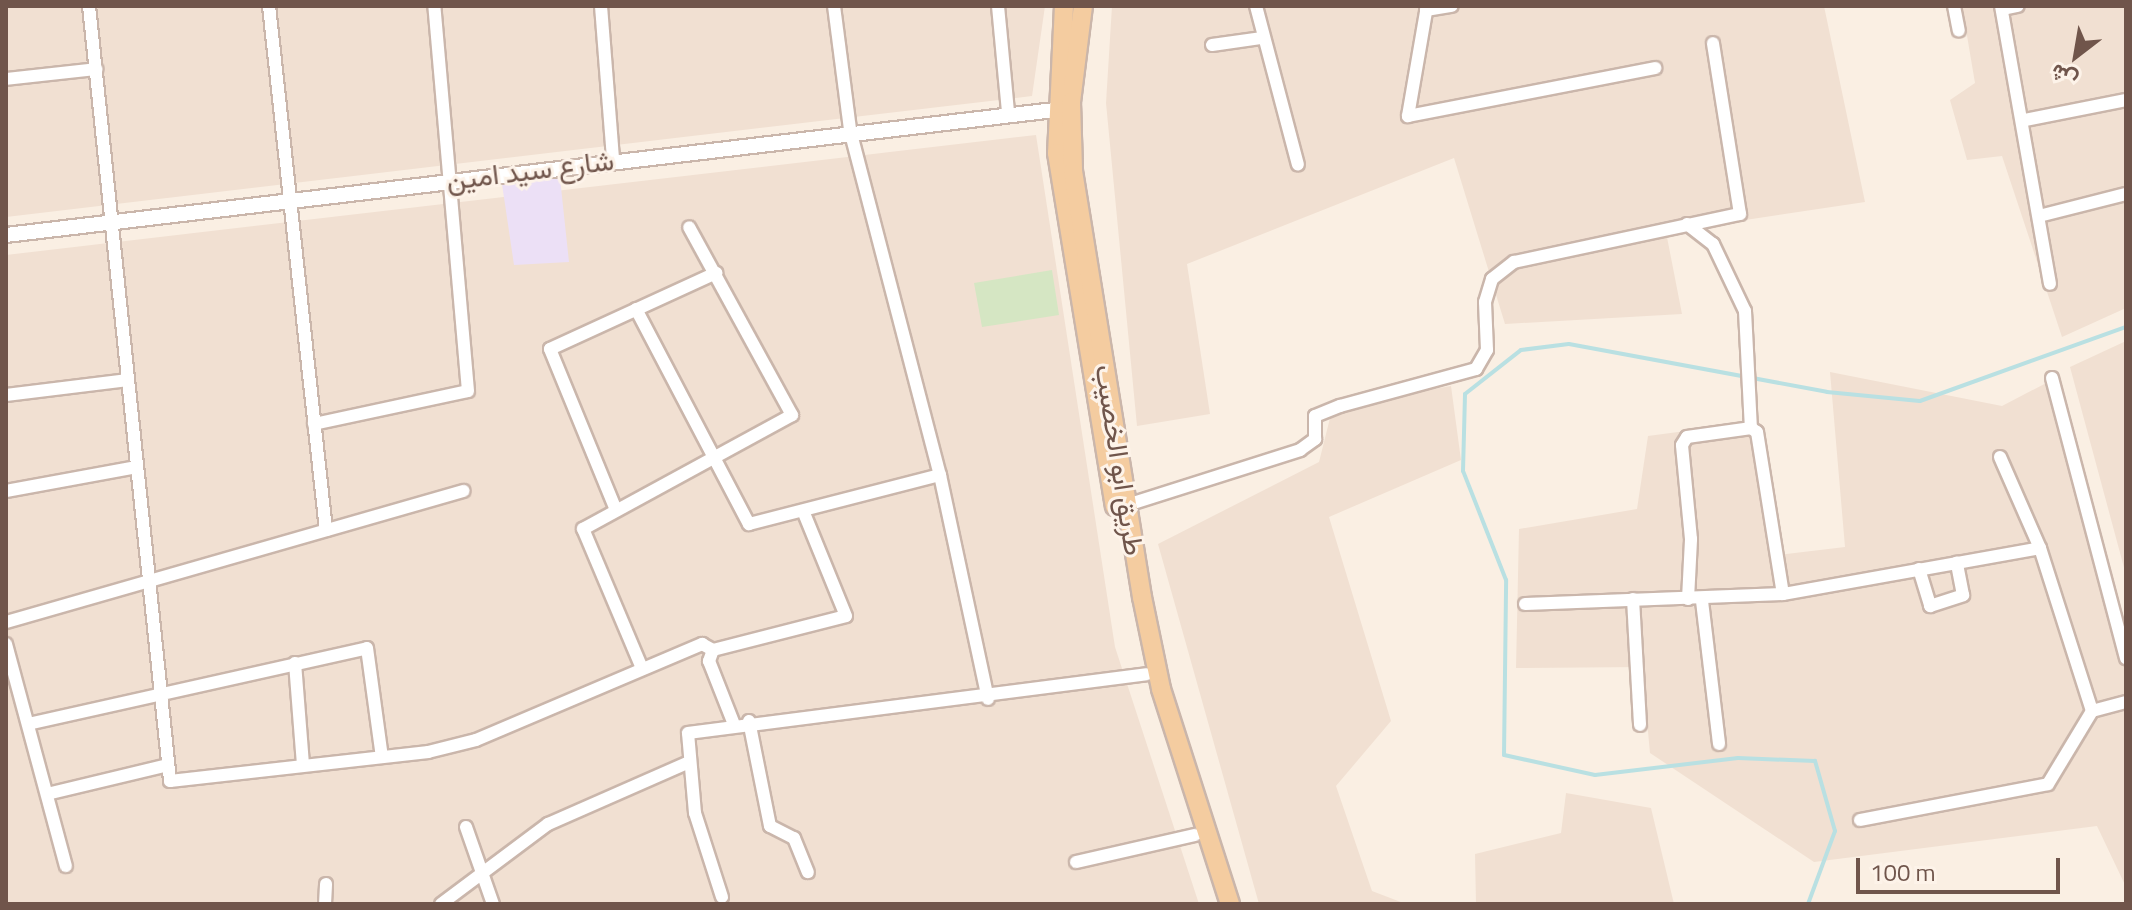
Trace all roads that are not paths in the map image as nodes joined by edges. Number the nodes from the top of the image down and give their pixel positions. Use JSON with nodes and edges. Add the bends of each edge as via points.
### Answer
{"nodes":[{"id":1,"x":89,"y":6,"type":"edge"},
{"id":2,"x":269,"y":6,"type":"edge"},
{"id":3,"x":434,"y":6,"type":"edge"},
{"id":4,"x":834,"y":6,"type":"edge"},
{"id":5,"x":998,"y":6,"type":"edge"},
{"id":6,"x":1064,"y":6,"type":"edge"},
{"id":7,"x":1083,"y":6,"type":"edge"},
{"id":8,"x":1256,"y":6,"type":"edge"},
{"id":9,"x":1452,"y":6,"type":"edge"},
{"id":10,"x":1954,"y":6,"type":"edge"},
{"id":11,"x":2018,"y":6,"type":"edge"},
{"id":12,"x":605,"y":7,"type":"edge"},
{"id":13,"x":2002,"y":7,"type":"edge"},
{"id":14,"x":1426,"y":8,"type":"edge"},
{"id":15,"x":1959,"y":31,"type":"dead end"},
{"id":16,"x":1261,"y":38,"type":"junction"},
{"id":17,"x":1713,"y":43,"type":"dead end"},
{"id":18,"x":1212,"y":45,"type":"dead end"},
{"id":19,"x":1655,"y":68,"type":"dead end"},
{"id":20,"x":96,"y":69,"type":"junction"},
{"id":21,"x":6,"y":79,"type":"edge"},
{"id":22,"x":2126,"y":100,"type":"edge"},
{"id":23,"x":1055,"y":110,"type":"junction"},
{"id":24,"x":1008,"y":111,"type":"junction"},
{"id":25,"x":2025,"y":120,"type":"junction"},
{"id":26,"x":850,"y":130,"type":"junction"},
{"id":27,"x":613,"y":159,"type":"junction"},
{"id":28,"x":1298,"y":165,"type":"dead end"},
{"id":29,"x":452,"y":180,"type":"junction"},
{"id":30,"x":2126,"y":194,"type":"edge"},
{"id":31,"x":290,"y":199,"type":"junction"},
{"id":32,"x":2039,"y":216,"type":"junction"},
{"id":33,"x":112,"y":221,"type":"junction"},
{"id":34,"x":1687,"y":224,"type":"junction"},
{"id":35,"x":689,"y":227,"type":"dead end"},
{"id":36,"x":6,"y":235,"type":"edge"},
{"id":37,"x":716,"y":273,"type":"junction"},
{"id":38,"x":2050,"y":284,"type":"dead end"},
{"id":39,"x":636,"y":309,"type":"junction"},
{"id":40,"x":2052,"y":378,"type":"dead end"},
{"id":41,"x":128,"y":380,"type":"junction"},
{"id":42,"x":6,"y":395,"type":"edge"},
{"id":43,"x":1106,"y":417,"type":"junction"},
{"id":44,"x":314,"y":424,"type":"junction"},
{"id":45,"x":1751,"y":428,"type":"junction"},
{"id":46,"x":2000,"y":457,"type":"dead end"},
{"id":47,"x":716,"y":460,"type":"junction"},
{"id":48,"x":137,"y":467,"type":"junction"},
{"id":49,"x":940,"y":475,"type":"junction"},
{"id":50,"x":6,"y":491,"type":"edge"},
{"id":51,"x":464,"y":491,"type":"dead end"},
{"id":52,"x":1127,"y":505,"type":"junction"},
{"id":53,"x":616,"y":510,"type":"junction"},
{"id":54,"x":804,"y":513,"type":"junction"},
{"id":55,"x":326,"y":530,"type":"junction"},
{"id":56,"x":2040,"y":548,"type":"junction"},
{"id":57,"x":1957,"y":563,"type":"junction"},
{"id":58,"x":1919,"y":569,"type":"junction"},
{"id":59,"x":149,"y":583,"type":"junction"},
{"id":60,"x":1783,"y":594,"type":"junction"},
{"id":61,"x":1633,"y":599,"type":"junction"},
{"id":62,"x":1688,"y":599,"type":"junction"},
{"id":63,"x":1702,"y":601,"type":"junction"},
{"id":64,"x":1525,"y":604,"type":"dead end"},
{"id":65,"x":6,"y":622,"type":"edge"},
{"id":66,"x":6,"y":644,"type":"edge"},
{"id":67,"x":713,"y":650,"type":"junction"},
{"id":68,"x":2126,"y":658,"type":"edge"},
{"id":69,"x":295,"y":663,"type":"junction"},
{"id":70,"x":641,"y":666,"type":"junction"},
{"id":71,"x":1146,"y":674,"type":"junction"},
{"id":72,"x":161,"y":696,"type":"junction"},
{"id":73,"x":988,"y":699,"type":"junction"},
{"id":74,"x":2126,"y":702,"type":"edge"},
{"id":75,"x":2092,"y":711,"type":"junction"},
{"id":76,"x":749,"y":721,"type":"junction"},
{"id":77,"x":733,"y":722,"type":"junction"},
{"id":78,"x":28,"y":724,"type":"junction"},
{"id":79,"x":1640,"y":725,"type":"dead end"},
{"id":80,"x":1719,"y":744,"type":"dead end"},
{"id":81,"x":382,"y":757,"type":"junction"},
{"id":82,"x":687,"y":763,"type":"junction"},
{"id":83,"x":303,"y":764,"type":"junction"},
{"id":84,"x":168,"y":765,"type":"junction"},
{"id":85,"x":47,"y":794,"type":"junction"},
{"id":86,"x":1860,"y":820,"type":"dead end"},
{"id":87,"x":466,"y":827,"type":"dead end"},
{"id":88,"x":1195,"y":835,"type":"junction"},
{"id":89,"x":1076,"y":862,"type":"dead end"},
{"id":90,"x":66,"y":866,"type":"dead end"},
{"id":91,"x":808,"y":872,"type":"dead end"},
{"id":92,"x":483,"y":879,"type":"junction"},
{"id":93,"x":326,"y":884,"type":"dead end"},
{"id":94,"x":722,"y":897,"type":"dead end"},
{"id":95,"x":325,"y":904,"type":"edge"},
{"id":96,"x":441,"y":904,"type":"edge"},
{"id":97,"x":493,"y":904,"type":"edge"},
{"id":98,"x":1217,"y":904,"type":"edge"},
{"id":99,"x":1230,"y":904,"type":"edge"}],
"edges":[{"from":1,"to":20,"type":"street"},
{"from":2,"to":31,"type":"street"},
{"from":3,"to":29,"type":"street"},
{"from":4,"to":26,"type":"street"},
{"from":5,"to":24,"type":"street"},
{"from":6,"to":23,"type":"main road","name":"طريق ابو الخصيب"},
{"from":7,"to":43,"type":"main road","name":"طريق ابو الخصيب","via":[[1071,148]]},
{"from":8,"to":16,"type":"street"},
{"from":9,"to":14,"type":"street"},
{"from":10,"to":15,"type":"street"},
{"from":11,"to":13,"type":"street"},
{"from":12,"to":27,"type":"street"},
{"from":13,"to":25,"type":"street"},
{"from":14,"to":19,"type":"street","via":[[1408,116]]},
{"from":16,"to":18,"type":"street"},
{"from":16,"to":28,"type":"street"},
{"from":17,"to":34,"type":"street","via":[[1740,214]]},
{"from":20,"to":21,"type":"street"},
{"from":20,"to":33,"type":"street"},
{"from":22,"to":25,"type":"street"},
{"from":23,"to":24,"type":"street","name":"شارع سيد امين"},
{"from":23,"to":43,"type":"main road","name":"طريق ابو الخصيب"},
{"from":24,"to":26,"type":"street","name":"شارع سيد امين"},
{"from":25,"to":32,"type":"street"},
{"from":26,"to":27,"type":"street","name":"شارع سيد امين"},
{"from":26,"to":49,"type":"street"},
{"from":27,"to":29,"type":"street","name":"شارع سيد امين"},
{"from":29,"to":31,"type":"street","name":"شارع سيد امين"},
{"from":29,"to":44,"type":"street","via":[[468,391]]},
{"from":30,"to":32,"type":"street"},
{"from":31,"to":33,"type":"street","name":"شارع سيد امين"},
{"from":31,"to":44,"type":"street"},
{"from":32,"to":38,"type":"street"},
{"from":33,"to":36,"type":"street","name":"شارع سيد امين"},
{"from":33,"to":41,"type":"street"},
{"from":34,"to":45,"type":"street","via":[[1713,244],[1736,284]]},
{"from":34,"to":52,"type":"street","via":[[1514,262],[1492,279],[1485,302],[1487,350],[1476,369],[1340,406],[1315,416],[1315,439],[1300,450]]},
{"from":35,"to":37,"type":"street"},
{"from":37,"to":39,"type":"street"},
{"from":37,"to":47,"type":"street","via":[[792,415]]},
{"from":39,"to":47,"type":"street"},
{"from":39,"to":53,"type":"street","via":[[550,349]]},
{"from":40,"to":68,"type":"street"},
{"from":41,"to":42,"type":"street"},
{"from":41,"to":48,"type":"street"},
{"from":43,"to":52,"type":"main road","name":"طريق ابو الخصيب"},
{"from":43,"to":71,"type":"main road","name":"طريق ابو الخصيب"},
{"from":44,"to":55,"type":"street"},
{"from":45,"to":60,"type":"street","via":[[1757,432]]},
{"from":45,"to":62,"type":"street","via":[[1687,437],[1682,445],[1691,539]]},
{"from":46,"to":56,"type":"street"},
{"from":47,"to":53,"type":"street"},
{"from":47,"to":54,"type":"street","via":[[749,524]]},
{"from":48,"to":50,"type":"street"},
{"from":48,"to":59,"type":"street"},
{"from":49,"to":54,"type":"street"},
{"from":49,"to":73,"type":"street"},
{"from":51,"to":55,"type":"street"},
{"from":52,"to":99,"type":"main road","name":"طريق ابو الخصيب","via":[[1161,689]]},
{"from":53,"to":70,"type":"street","via":[[583,529]]},
{"from":54,"to":67,"type":"street","via":[[846,616]]},
{"from":55,"to":59,"type":"street"},
{"from":56,"to":57,"type":"street"},
{"from":56,"to":75,"type":"street"},
{"from":57,"to":58,"type":"street"},
{"from":57,"to":58,"type":"street","via":[[1963,595],[1930,606]]},
{"from":58,"to":60,"type":"street"},
{"from":59,"to":65,"type":"street"},
{"from":59,"to":72,"type":"street"},
{"from":60,"to":63,"type":"street"},
{"from":61,"to":62,"type":"street"},
{"from":61,"to":64,"type":"street"},
{"from":61,"to":79,"type":"street"},
{"from":62,"to":63,"type":"street"},
{"from":63,"to":80,"type":"street"},
{"from":66,"to":78,"type":"street"},
{"from":67,"to":70,"type":"street","via":[[702,644]]},
{"from":67,"to":77,"type":"street","via":[[709,661]]},
{"from":69,"to":72,"type":"street"},
{"from":69,"to":81,"type":"street","via":[[367,648]]},
{"from":69,"to":83,"type":"street"},
{"from":70,"to":81,"type":"street","via":[[476,740]]},
{"from":71,"to":73,"type":"street"},
{"from":71,"to":88,"type":"main road","name":"طريق ابو الخصيب"},
{"from":72,"to":78,"type":"street"},
{"from":72,"to":84,"type":"street"},
{"from":73,"to":76,"type":"street"},
{"from":74,"to":75,"type":"street"},
{"from":75,"to":86,"type":"street","via":[[2048,784]]},
{"from":76,"to":77,"type":"street"},
{"from":76,"to":91,"type":"street","via":[[770,826],[794,838]]},
{"from":77,"to":82,"type":"street","via":[[688,733]]},
{"from":78,"to":85,"type":"street"},
{"from":81,"to":83,"type":"street"},
{"from":82,"to":92,"type":"street","via":[[548,824]]},
{"from":82,"to":94,"type":"street"},
{"from":83,"to":84,"type":"street","via":[[170,781]]},
{"from":84,"to":85,"type":"street"},
{"from":85,"to":90,"type":"street"},
{"from":87,"to":92,"type":"street"},
{"from":88,"to":89,"type":"street"},
{"from":88,"to":98,"type":"main road","name":"طريق ابو الخصيب"},
{"from":92,"to":96,"type":"street"},
{"from":92,"to":97,"type":"street"},
{"from":93,"to":95,"type":"street"}]}
